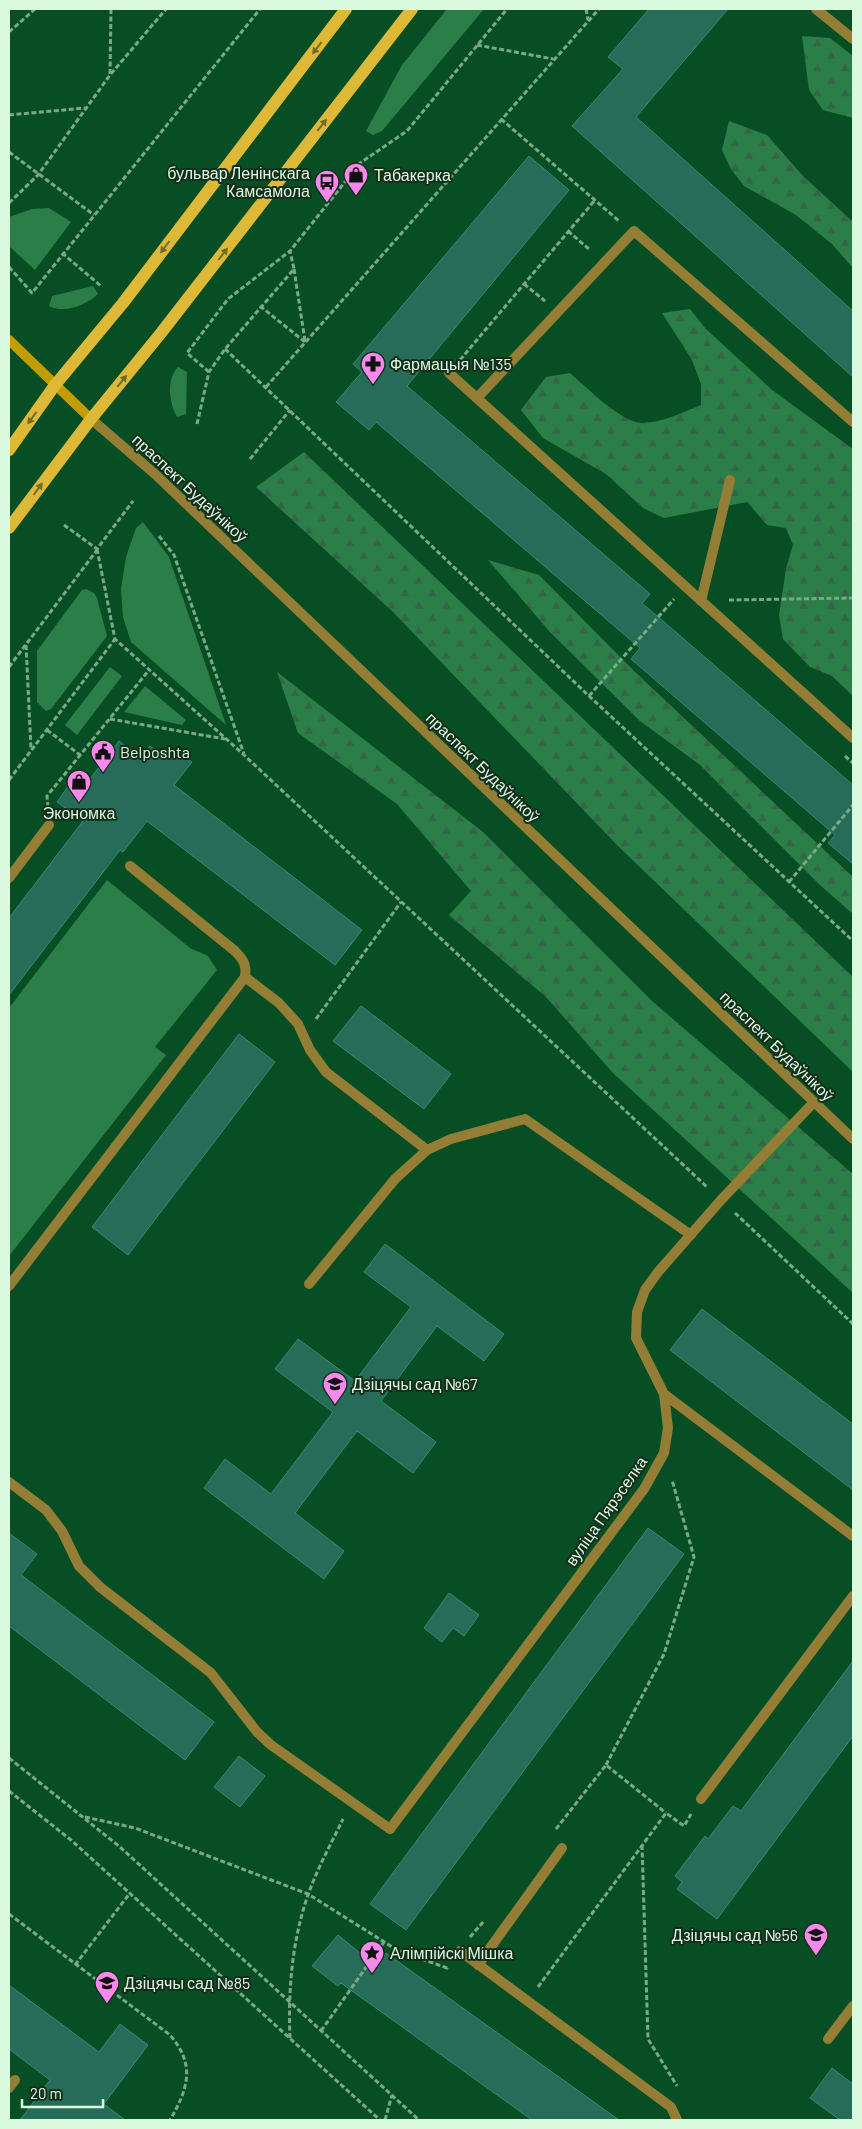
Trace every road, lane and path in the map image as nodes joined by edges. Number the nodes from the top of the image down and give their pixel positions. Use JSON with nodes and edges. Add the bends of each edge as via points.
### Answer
{"nodes":[{"id":1,"x":35,"y":9,"type":"edge"},
{"id":2,"x":111,"y":9,"type":"edge"},
{"id":3,"x":166,"y":9,"type":"edge"},
{"id":4,"x":260,"y":9,"type":"edge"},
{"id":5,"x":346,"y":9,"type":"edge"},
{"id":6,"x":412,"y":9,"type":"edge"},
{"id":7,"x":507,"y":9,"type":"edge"},
{"id":8,"x":586,"y":9,"type":"edge"},
{"id":9,"x":599,"y":9,"type":"edge"},
{"id":10,"x":816,"y":9,"type":"edge"},
{"id":11,"x":588,"y":21,"type":"junction"},
{"id":12,"x":9,"y":32,"type":"edge"},
{"id":13,"x":853,"y":39,"type":"edge"},
{"id":14,"x":477,"y":45,"type":"junction"},
{"id":15,"x":554,"y":60,"type":"junction"},
{"id":16,"x":110,"y":75,"type":"junction"},
{"id":17,"x":86,"y":108,"type":"junction"},
{"id":18,"x":9,"y":115,"type":"edge"},
{"id":19,"x":501,"y":119,"type":"junction"},
{"id":20,"x":9,"y":152,"type":"edge"},
{"id":21,"x":38,"y":175,"type":"junction"},
{"id":22,"x":595,"y":200,"type":"junction"},
{"id":23,"x":9,"y":203,"type":"edge"},
{"id":24,"x":95,"y":216,"type":"junction"},
{"id":25,"x":624,"y":225,"type":"dead end"},
{"id":26,"x":568,"y":231,"type":"junction"},
{"id":27,"x":290,"y":250,"type":"junction"},
{"id":28,"x":62,"y":253,"type":"junction"},
{"id":29,"x":605,"y":262,"type":"junction"},
{"id":30,"x":9,"y":267,"type":"edge"},
{"id":31,"x":294,"y":269,"type":"junction"},
{"id":32,"x":524,"y":284,"type":"junction"},
{"id":33,"x":101,"y":286,"type":"dead end"},
{"id":34,"x":260,"y":306,"type":"junction"},
{"id":35,"x":558,"y":311,"type":"junction"},
{"id":36,"x":9,"y":340,"type":"edge"},
{"id":37,"x":305,"y":342,"type":"junction"},
{"id":38,"x":225,"y":349,"type":"junction"},
{"id":39,"x":209,"y":372,"type":"junction"},
{"id":40,"x":449,"y":373,"type":"joint"},
{"id":41,"x":55,"y":385,"type":"junction"},
{"id":42,"x":266,"y":387,"type":"junction"},
{"id":43,"x":477,"y":398,"type":"junction"},
{"id":44,"x":290,"y":410,"type":"junction"},
{"id":45,"x":91,"y":419,"type":"junction"},
{"id":46,"x":853,"y":422,"type":"edge"},
{"id":47,"x":197,"y":424,"type":"dead end"},
{"id":48,"x":9,"y":450,"type":"edge"},
{"id":49,"x":250,"y":459,"type":"dead end"},
{"id":50,"x":730,"y":480,"type":"dead end"},
{"id":51,"x":133,"y":501,"type":"dead end"},
{"id":52,"x":64,"y":525,"type":"dead end"},
{"id":53,"x":9,"y":528,"type":"edge"},
{"id":54,"x":159,"y":536,"type":"dead end"},
{"id":55,"x":97,"y":550,"type":"junction"},
{"id":56,"x":853,"y":598,"type":"edge"},
{"id":57,"x":674,"y":599,"type":"dead end"},
{"id":58,"x":701,"y":601,"type":"junction"},
{"id":59,"x":115,"y":639,"type":"junction"},
{"id":60,"x":26,"y":644,"type":"junction"},
{"id":61,"x":9,"y":668,"type":"edge"},
{"id":62,"x":149,"y":670,"type":"junction"},
{"id":63,"x":589,"y":696,"type":"junction"},
{"id":64,"x":110,"y":718,"type":"junction"},
{"id":65,"x":47,"y":730,"type":"junction"},
{"id":66,"x":853,"y":738,"type":"edge"},
{"id":67,"x":227,"y":739,"type":"junction"},
{"id":68,"x":31,"y":750,"type":"junction"},
{"id":69,"x":244,"y":755,"type":"junction"},
{"id":70,"x":80,"y":756,"type":"junction"},
{"id":71,"x":9,"y":780,"type":"edge"},
{"id":72,"x":853,"y":805,"type":"edge"},
{"id":73,"x":49,"y":825,"type":"joint"},
{"id":74,"x":130,"y":866,"type":"dead end"},
{"id":75,"x":9,"y":878,"type":"edge"},
{"id":76,"x":789,"y":882,"type":"junction"},
{"id":77,"x":401,"y":902,"type":"junction"},
{"id":78,"x":853,"y":941,"type":"edge"},
{"id":79,"x":245,"y":977,"type":"junction"},
{"id":80,"x":304,"y":1036,"type":"junction"},
{"id":81,"x":814,"y":1102,"type":"junction"},
{"id":82,"x":853,"y":1139,"type":"edge"},
{"id":83,"x":427,"y":1150,"type":"junction"},
{"id":84,"x":721,"y":1200,"type":"junction"},
{"id":85,"x":691,"y":1235,"type":"junction"},
{"id":86,"x":309,"y":1284,"type":"dead end"},
{"id":87,"x":9,"y":1286,"type":"edge"},
{"id":88,"x":853,"y":1324,"type":"edge"},
{"id":89,"x":664,"y":1394,"type":"junction"},
{"id":90,"x":664,"y":1453,"type":"junction"},
{"id":91,"x":9,"y":1482,"type":"edge"},
{"id":92,"x":853,"y":1536,"type":"edge"},
{"id":93,"x":853,"y":1596,"type":"edge"},
{"id":94,"x":9,"y":1758,"type":"edge"},
{"id":95,"x":606,"y":1765,"type":"dead end"},
{"id":96,"x":9,"y":1791,"type":"edge"},
{"id":97,"x":701,"y":1799,"type":"joint"},
{"id":98,"x":351,"y":1801,"type":"junction"},
{"id":99,"x":85,"y":1817,"type":"junction"},
{"id":100,"x":642,"y":1845,"type":"junction"},
{"id":101,"x":562,"y":1848,"type":"dead end"},
{"id":102,"x":130,"y":1893,"type":"junction"},
{"id":103,"x":308,"y":1894,"type":"junction"},
{"id":104,"x":9,"y":1914,"type":"edge"},
{"id":105,"x":384,"y":1942,"type":"junction"},
{"id":106,"x":460,"y":1951,"type":"joint"},
{"id":107,"x":75,"y":1965,"type":"junction"},
{"id":108,"x":478,"y":1965,"type":"junction"},
{"id":109,"x":288,"y":2000,"type":"junction"},
{"id":110,"x":527,"y":2001,"type":"junction"},
{"id":111,"x":853,"y":2006,"type":"edge"},
{"id":112,"x":321,"y":2031,"type":"junction"},
{"id":113,"x":290,"y":2038,"type":"junction"},
{"id":114,"x":828,"y":2040,"type":"dead end"},
{"id":115,"x":678,"y":2088,"type":"dead end"},
{"id":116,"x":392,"y":2095,"type":"junction"},
{"id":117,"x":170,"y":2120,"type":"edge"},
{"id":118,"x":380,"y":2120,"type":"edge"},
{"id":119,"x":385,"y":2120,"type":"edge"},
{"id":120,"x":419,"y":2120,"type":"edge"},
{"id":121,"x":677,"y":2120,"type":"edge"}],
"edges":[{"from":1,"to":12,"type":"path"},
{"from":2,"to":16,"type":"path"},
{"from":3,"to":16,"type":"path"},
{"from":4,"to":24,"type":"path"},
{"from":5,"to":41,"type":"main road","one_way":true,"via":[[123,303]]},
{"from":45,"to":6,"type":"main road","one_way":true},
{"from":7,"to":14,"type":"path"},
{"from":8,"to":11,"type":"path"},
{"from":9,"to":11,"type":"path"},
{"from":10,"to":13,"type":"street"},
{"from":11,"to":15,"type":"path"},
{"from":14,"to":15,"type":"path"},
{"from":14,"to":27,"type":"path","via":[[406,131],[360,164]]},
{"from":15,"to":19,"type":"path"},
{"from":16,"to":17,"type":"path"},
{"from":17,"to":18,"type":"path"},
{"from":17,"to":21,"type":"path"},
{"from":19,"to":22,"type":"path"},
{"from":19,"to":37,"type":"path"},
{"from":20,"to":21,"type":"path"},
{"from":21,"to":23,"type":"path"},
{"from":21,"to":24,"type":"path"},
{"from":22,"to":25,"type":"path"},
{"from":22,"to":26,"type":"path"},
{"from":24,"to":28,"type":"path"},
{"from":26,"to":29,"type":"path"},
{"from":26,"to":32,"type":"path"},
{"from":27,"to":31,"type":"path"},
{"from":27,"to":39,"type":"path","via":[[228,299],[187,353]]},
{"from":28,"to":30,"type":"path","via":[[32,293]]},
{"from":28,"to":33,"type":"path"},
{"from":29,"to":35,"type":"street"},
{"from":29,"to":46,"type":"street","via":[[634,231]]},
{"from":31,"to":34,"type":"path"},
{"from":31,"to":37,"type":"path"},
{"from":32,"to":35,"type":"path"},
{"from":32,"to":40,"type":"path"},
{"from":34,"to":37,"type":"path"},
{"from":34,"to":38,"type":"path"},
{"from":35,"to":43,"type":"street"},
{"from":36,"to":41,"type":"main road"},
{"from":37,"to":42,"type":"path"},
{"from":38,"to":39,"type":"path"},
{"from":38,"to":42,"type":"path"},
{"from":39,"to":47,"type":"path"},
{"from":40,"to":43,"type":"street"},
{"from":41,"to":45,"type":"main road"},
{"from":41,"to":48,"type":"main road","one_way":true},
{"from":42,"to":44,"type":"path"},
{"from":43,"to":58,"type":"street"},
{"from":44,"to":49,"type":"path"},
{"from":44,"to":63,"type":"path"},
{"from":53,"to":45,"type":"main road","one_way":true},
{"from":45,"to":81,"type":"street","name":"праспект Будаўнікоў","via":[[155,474]]},
{"from":50,"to":58,"type":"street"},
{"from":51,"to":55,"type":"path"},
{"from":52,"to":55,"type":"path"},
{"from":54,"to":69,"type":"path","via":[[174,555]]},
{"from":55,"to":59,"type":"path"},
{"from":55,"to":60,"type":"path"},
{"from":56,"to":58,"type":"path"},
{"from":57,"to":63,"type":"path"},
{"from":58,"to":66,"type":"street"},
{"from":59,"to":62,"type":"path"},
{"from":59,"to":65,"type":"path"},
{"from":60,"to":61,"type":"path"},
{"from":60,"to":68,"type":"path"},
{"from":62,"to":64,"type":"path"},
{"from":62,"to":67,"type":"path"},
{"from":63,"to":76,"type":"path"},
{"from":64,"to":67,"type":"path"},
{"from":64,"to":70,"type":"path"},
{"from":65,"to":68,"type":"path"},
{"from":65,"to":70,"type":"path"},
{"from":67,"to":69,"type":"path"},
{"from":68,"to":71,"type":"path"},
{"from":69,"to":77,"type":"path"},
{"from":70,"to":73,"type":"path","via":[[47,796]]},
{"from":72,"to":76,"type":"path"},
{"from":73,"to":75,"type":"street"},
{"from":74,"to":79,"type":"street","via":[[235,951],[243,959]]},
{"from":76,"to":78,"type":"path"},
{"from":77,"to":80,"type":"path"},
{"from":77,"to":84,"type":"path"},
{"from":79,"to":80,"type":"street","via":[[279,1003]]},
{"from":79,"to":87,"type":"street"},
{"from":80,"to":83,"type":"street","via":[[326,1072]]},
{"from":81,"to":82,"type":"street","name":"праспект Будаўнікоў"},
{"from":81,"to":84,"type":"street","name":"вуліца Пярэселка"},
{"from":83,"to":85,"type":"street","via":[[451,1138],[525,1119]]},
{"from":83,"to":86,"type":"street","via":[[396,1179]]},
{"from":84,"to":85,"type":"street","name":"вуліца Пярэселка"},
{"from":84,"to":88,"type":"path"},
{"from":85,"to":89,"type":"street","name":"вуліца Пярэселка","via":[[645,1290],[637,1312],[636,1338]]},
{"from":89,"to":90,"type":"street","name":"вуліца Пярэселка","via":[[668,1428]]},
{"from":89,"to":92,"type":"street"},
{"from":90,"to":95,"type":"path","via":[[694,1557],[664,1654]]},
{"from":90,"to":98,"type":"street","name":"вуліца Пярэселка","via":[[644,1489],[390,1829]]},
{"from":91,"to":98,"type":"street","via":[[46,1510],[62,1531],[79,1566],[100,1588],[211,1673],[257,1732],[271,1744]]},
{"from":93,"to":97,"type":"street"},
{"from":94,"to":99,"type":"path"},
{"from":96,"to":102,"type":"path"},
{"from":97,"to":100,"type":"path","via":[[684,1826],[666,1813]]},
{"from":98,"to":103,"type":"path"},
{"from":99,"to":103,"type":"path","via":[[135,1828]]},
{"from":99,"to":109,"type":"path"},
{"from":100,"to":110,"type":"path"},
{"from":100,"to":115,"type":"path","via":[[648,2039]]},
{"from":101,"to":108,"type":"street"},
{"from":102,"to":107,"type":"path"},
{"from":102,"to":113,"type":"path"},
{"from":103,"to":105,"type":"path"},
{"from":103,"to":109,"type":"path","via":[[298,1931]]},
{"from":104,"to":107,"type":"path"},
{"from":105,"to":106,"type":"path","via":[[447,1968]]},
{"from":105,"to":112,"type":"path"},
{"from":106,"to":108,"type":"street"},
{"from":107,"to":117,"type":"path","via":[[170,2035],[181,2047],[188,2067],[186,2083]]},
{"from":108,"to":110,"type":"street"},
{"from":109,"to":112,"type":"path"},
{"from":109,"to":113,"type":"path"},
{"from":110,"to":121,"type":"street","via":[[671,2107]]},
{"from":111,"to":114,"type":"street"},
{"from":112,"to":116,"type":"path"},
{"from":113,"to":118,"type":"path"},
{"from":116,"to":119,"type":"path"},
{"from":116,"to":120,"type":"path"}]}
